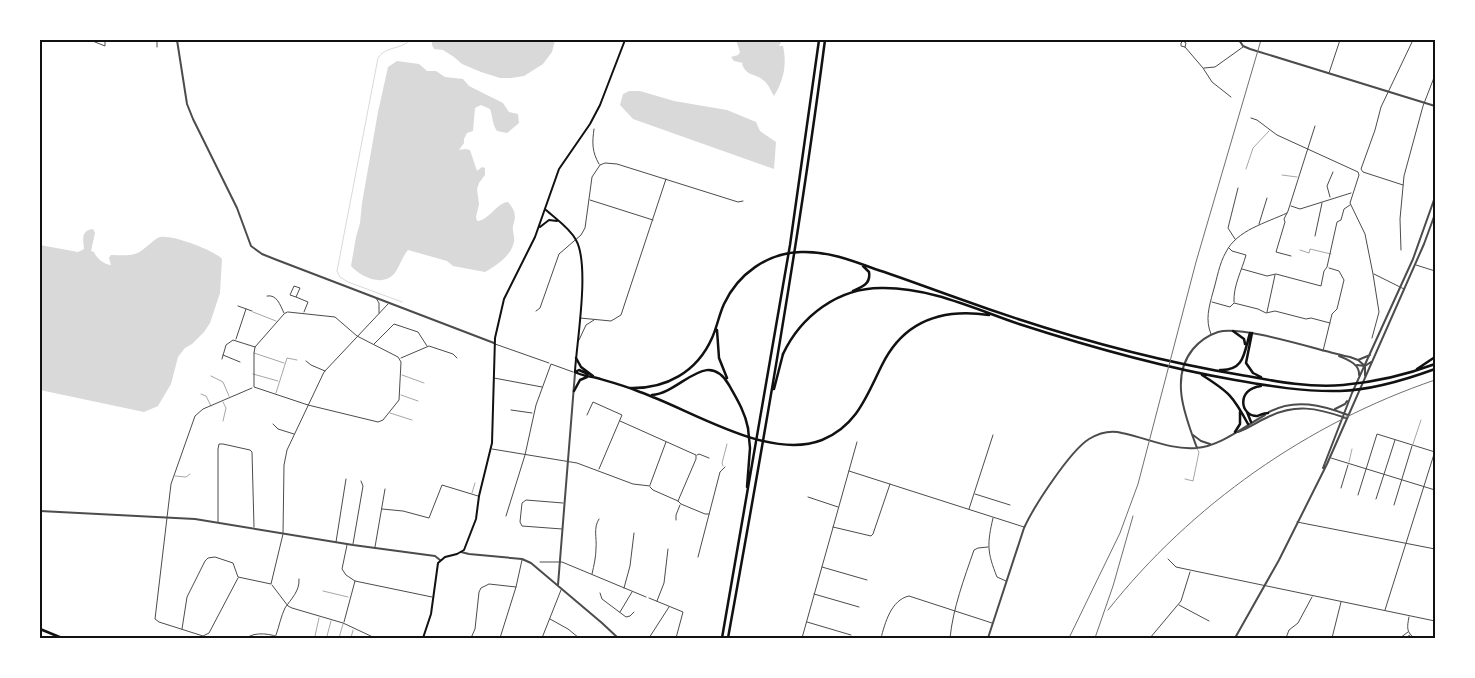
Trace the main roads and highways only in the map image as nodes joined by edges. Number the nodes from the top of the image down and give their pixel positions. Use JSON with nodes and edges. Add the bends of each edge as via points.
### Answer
{"nodes":[{"id":1,"x":625,"y":40,"type":"edge"},
{"id":2,"x":819,"y":40,"type":"edge"},
{"id":3,"x":824,"y":40,"type":"edge"},
{"id":4,"x":546,"y":210,"type":"junction"},
{"id":5,"x":560,"y":222,"type":"junction"},
{"id":6,"x":539,"y":227,"type":"junction"},
{"id":7,"x":853,"y":261,"type":"junction"},
{"id":8,"x":849,"y":294,"type":"junction"},
{"id":9,"x":995,"y":316,"type":"junction"},
{"id":10,"x":717,"y":326,"type":"junction"},
{"id":11,"x":1233,"y":331,"type":"road end"},
{"id":12,"x":1246,"y":346,"type":"junction"},
{"id":13,"x":1435,"y":357,"type":"edge"},
{"id":14,"x":576,"y":358,"type":"junction"},
{"id":15,"x":1435,"y":364,"type":"edge"},
{"id":16,"x":1208,"y":370,"type":"junction"},
{"id":17,"x":1435,"y":370,"type":"edge"},
{"id":18,"x":575,"y":372,"type":"junction"},
{"id":19,"x":1199,"y":373,"type":"junction"},
{"id":20,"x":1407,"y":373,"type":"junction"},
{"id":21,"x":588,"y":377,"type":"junction"},
{"id":22,"x":594,"y":377,"type":"junction"},
{"id":23,"x":1270,"y":380,"type":"junction"},
{"id":24,"x":1266,"y":386,"type":"junction"},
{"id":25,"x":630,"y":388,"type":"junction"},
{"id":26,"x":574,"y":391,"type":"road end"},
{"id":27,"x":733,"y":391,"type":"junction"},
{"id":28,"x":648,"y":394,"type":"junction"},
{"id":29,"x":771,"y":397,"type":"junction"},
{"id":30,"x":1239,"y":408,"type":"junction"},
{"id":31,"x":1245,"y":409,"type":"junction"},
{"id":32,"x":1268,"y":412,"type":"road end"},
{"id":33,"x":1235,"y":432,"type":"road end"},
{"id":34,"x":746,"y":503,"type":"junction"},
{"id":35,"x":40,"y":629,"type":"edge"},
{"id":36,"x":62,"y":638,"type":"edge"},
{"id":37,"x":424,"y":638,"type":"edge"},
{"id":38,"x":722,"y":638,"type":"edge"},
{"id":39,"x":728,"y":638,"type":"edge"}],
"edges":[{"from":1,"to":4,"type":"main road","via":[[600,105],[559,169]]},
{"from":2,"to":34,"type":"highway","via":[[790,245]]},
{"from":3,"to":29,"type":"highway","via":[[809,164]]},
{"from":4,"to":5,"type":"main road"},
{"from":4,"to":6,"type":"main road"},
{"from":5,"to":6,"type":"main road","via":[[549,220]]},
{"from":5,"to":14,"type":"main road","via":[[576,239],[581,252]]},
{"from":6,"to":37,"type":"main road","via":[[504,299],[498,321],[494,343],[491,449],[475,522],[461,552],[445,557],[437,566],[430,622]]},
{"from":7,"to":8,"type":"highway","via":[[867,268],[869,278]]},
{"from":7,"to":10,"type":"highway","via":[[809,252],[768,259],[750,270],[734,286],[722,307]]},
{"from":7,"to":16,"type":"highway","via":[[1054,330]]},
{"from":8,"to":9,"type":"highway","via":[[873,288],[918,291]]},
{"from":8,"to":29,"type":"highway","via":[[826,304],[807,319],[792,338],[783,354]]},
{"from":9,"to":19,"type":"highway","via":[[1128,357]]},
{"from":9,"to":28,"type":"highway","via":[[944,314],[913,327],[888,353],[864,404],[852,420],[827,438],[805,444],[778,445],[758,439],[714,424]]},
{"from":10,"to":25,"type":"highway","via":[[704,354],[682,375],[655,387]]},
{"from":10,"to":27,"type":"highway","via":[[719,358]]},
{"from":11,"to":12,"type":"highway","via":[[1244,339]]},
{"from":12,"to":16,"type":"highway","via":[[1241,362],[1234,368]]},
{"from":12,"to":23,"type":"highway","via":[[1251,333],[1246,363],[1253,373]]},
{"from":13,"to":20,"type":"highway"},
{"from":14,"to":18,"type":"main road"},
{"from":14,"to":22,"type":"highway","via":[[581,367]]},
{"from":15,"to":20,"type":"highway"},
{"from":16,"to":23,"type":"highway"},
{"from":17,"to":24,"type":"highway","via":[[1359,389]]},
{"from":18,"to":21,"type":"highway"},
{"from":18,"to":22,"type":"highway"},
{"from":19,"to":24,"type":"highway"},
{"from":19,"to":30,"type":"highway","via":[[1223,388]]},
{"from":20,"to":23,"type":"highway","via":[[1343,385]]},
{"from":21,"to":22,"type":"highway"},
{"from":21,"to":26,"type":"highway","via":[[579,381]]},
{"from":22,"to":25,"type":"highway"},
{"from":24,"to":31,"type":"highway","via":[[1246,392]]},
{"from":25,"to":28,"type":"highway"},
{"from":27,"to":28,"type":"highway","via":[[722,374],[710,370],[660,393]]},
{"from":27,"to":34,"type":"highway","via":[[744,414],[750,443]]},
{"from":29,"to":39,"type":"highway"},
{"from":30,"to":31,"type":"highway","via":[[1250,424]]},
{"from":30,"to":33,"type":"highway","via":[[1241,419]]},
{"from":31,"to":32,"type":"highway","via":[[1257,416]]},
{"from":34,"to":38,"type":"highway"},
{"from":35,"to":36,"type":"highway"}]}
